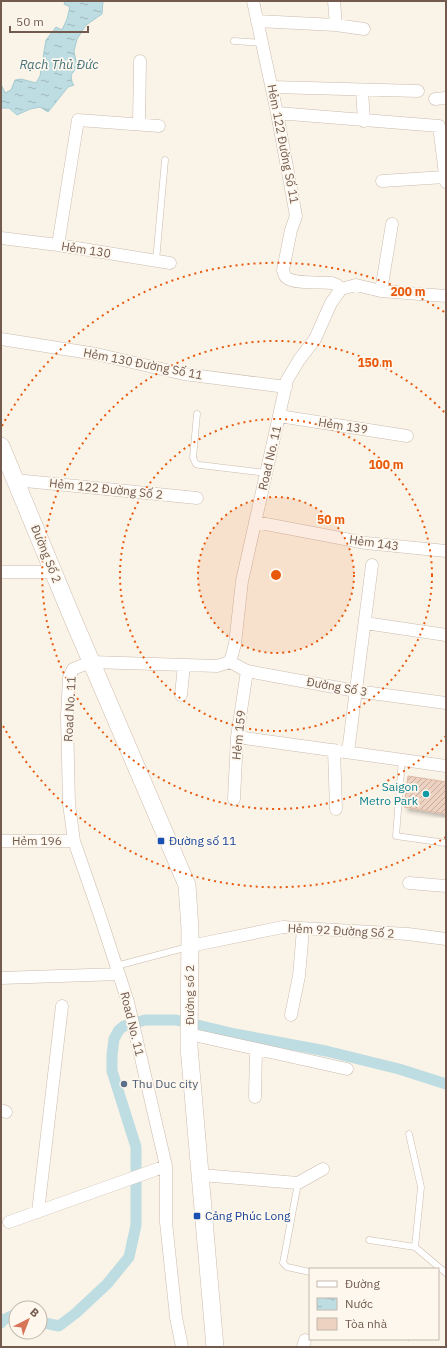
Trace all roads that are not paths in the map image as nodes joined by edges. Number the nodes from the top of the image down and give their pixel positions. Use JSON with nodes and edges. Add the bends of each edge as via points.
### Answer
{"nodes":[{"id":1,"x":253,"y":1,"type":"edge"},
{"id":2,"x":334,"y":1,"type":"edge"},
{"id":3,"x":257,"y":21,"type":"junction"},
{"id":4,"x":336,"y":24,"type":"junction"},
{"id":5,"x":364,"y":29,"type":"dead end"},
{"id":6,"x":234,"y":41,"type":"dead end"},
{"id":7,"x":262,"y":43,"type":"junction"},
{"id":8,"x":140,"y":61,"type":"dead end"},
{"id":9,"x":272,"y":86,"type":"junction"},
{"id":10,"x":362,"y":90,"type":"junction"},
{"id":11,"x":418,"y":92,"type":"dead end"},
{"id":12,"x":278,"y":113,"type":"junction"},
{"id":13,"x":364,"y":121,"type":"junction"},
{"id":14,"x":139,"y":124,"type":"junction"},
{"id":15,"x":159,"y":126,"type":"dead end"},
{"id":16,"x":165,"y":160,"type":"dead end"},
{"id":17,"x":446,"y":180,"type":"edge"},
{"id":18,"x":382,"y":181,"type":"dead end"},
{"id":19,"x":392,"y":224,"type":"dead end"},
{"id":20,"x":1,"y":238,"type":"edge"},
{"id":21,"x":58,"y":246,"type":"junction"},
{"id":22,"x":156,"y":261,"type":"junction"},
{"id":23,"x":170,"y":263,"type":"dead end"},
{"id":24,"x":341,"y":289,"type":"junction"},
{"id":25,"x":381,"y":291,"type":"junction"},
{"id":26,"x":446,"y":296,"type":"edge"},
{"id":27,"x":1,"y":339,"type":"edge"},
{"id":28,"x":286,"y":387,"type":"junction"},
{"id":29,"x":197,"y":414,"type":"dead end"},
{"id":30,"x":279,"y":416,"type":"junction"},
{"id":31,"x":407,"y":436,"type":"dead end"},
{"id":32,"x":1,"y":446,"type":"edge"},
{"id":33,"x":266,"y":473,"type":"junction"},
{"id":34,"x":15,"y":480,"type":"junction"},
{"id":35,"x":197,"y":498,"type":"dead end"},
{"id":36,"x":255,"y":522,"type":"junction"},
{"id":37,"x":446,"y":551,"type":"edge"},
{"id":38,"x":372,"y":565,"type":"dead end"},
{"id":39,"x":1,"y":572,"type":"edge"},
{"id":40,"x":53,"y":572,"type":"junction"},
{"id":41,"x":365,"y":623,"type":"junction"},
{"id":42,"x":446,"y":635,"type":"edge"},
{"id":43,"x":91,"y":662,"type":"junction"},
{"id":44,"x":230,"y":662,"type":"junction"},
{"id":45,"x":184,"y":665,"type":"junction"},
{"id":46,"x":247,"y":672,"type":"junction"},
{"id":47,"x":356,"y":691,"type":"junction"},
{"id":48,"x":181,"y":695,"type":"dead end"},
{"id":49,"x":446,"y":703,"type":"edge"},
{"id":50,"x":237,"y":737,"type":"junction"},
{"id":51,"x":334,"y":750,"type":"junction"},
{"id":52,"x":348,"y":752,"type":"junction"},
{"id":53,"x":402,"y":759,"type":"junction"},
{"id":54,"x":446,"y":766,"type":"edge"},
{"id":55,"x":234,"y":799,"type":"dead end"},
{"id":56,"x":336,"y":809,"type":"dead end"},
{"id":57,"x":1,"y":841,"type":"edge"},
{"id":58,"x":74,"y":841,"type":"junction"},
{"id":59,"x":446,"y":844,"type":"edge"},
{"id":60,"x":409,"y":883,"type":"dead end"},
{"id":61,"x":446,"y":886,"type":"edge"},
{"id":62,"x":303,"y":929,"type":"junction"},
{"id":63,"x":446,"y":939,"type":"edge"},
{"id":64,"x":190,"y":946,"type":"junction"},
{"id":65,"x":118,"y":970,"type":"junction"},
{"id":66,"x":1,"y":979,"type":"edge"},
{"id":67,"x":62,"y":1006,"type":"dead end"},
{"id":68,"x":291,"y":1015,"type":"dead end"},
{"id":69,"x":189,"y":1034,"type":"junction"},
{"id":70,"x":256,"y":1049,"type":"junction"},
{"id":71,"x":347,"y":1069,"type":"dead end"},
{"id":72,"x":255,"y":1097,"type":"dead end"},
{"id":73,"x":409,"y":1134,"type":"dead end"},
{"id":74,"x":166,"y":1166,"type":"junction"},
{"id":75,"x":323,"y":1168,"type":"dead end"},
{"id":76,"x":201,"y":1175,"type":"junction"},
{"id":77,"x":298,"y":1183,"type":"junction"},
{"id":78,"x":38,"y":1212,"type":"junction"},
{"id":79,"x":9,"y":1222,"type":"dead end"},
{"id":80,"x":369,"y":1240,"type":"dead end"},
{"id":81,"x":415,"y":1247,"type":"junction"},
{"id":82,"x":309,"y":1272,"type":"edge"},
{"id":83,"x":446,"y":1273,"type":"edge"},
{"id":84,"x":182,"y":1347,"type":"edge"},
{"id":85,"x":215,"y":1347,"type":"edge"}],
"edges":[{"from":1,"to":3,"type":"street","name":"Hẻm 122 Đường Số 11"},
{"from":2,"to":4,"type":"street"},
{"from":3,"to":4,"type":"street"},
{"from":3,"to":7,"type":"street","name":"Hẻm 122 Đường Số 11"},
{"from":4,"to":5,"type":"street"},
{"from":6,"to":7,"type":"lane"},
{"from":7,"to":9,"type":"street","name":"Hẻm 122 Đường Số 11"},
{"from":8,"to":14,"type":"street"},
{"from":9,"to":10,"type":"street"},
{"from":9,"to":12,"type":"street","name":"Hẻm 122 Đường Số 11"},
{"from":10,"to":11,"type":"street"},
{"from":10,"to":13,"type":"street"},
{"from":12,"to":13,"type":"street"},
{"from":12,"to":24,"type":"street","name":"Hẻm 122 Đường Số 11","via":[[296,216],[291,230],[284,275],[288,279],[298,281],[332,283]]},
{"from":13,"to":17,"type":"street","via":[[439,126]]},
{"from":14,"to":15,"type":"street"},
{"from":14,"to":21,"type":"street","via":[[78,120]]},
{"from":16,"to":22,"type":"lane"},
{"from":17,"to":18,"type":"street"},
{"from":19,"to":25,"type":"street"},
{"from":20,"to":21,"type":"street","name":"Hẻm 130"},
{"from":21,"to":22,"type":"street","name":"Hẻm 130"},
{"from":22,"to":23,"type":"street","name":"Hẻm 130"},
{"from":24,"to":25,"type":"street","via":[[356,285]]},
{"from":24,"to":28,"type":"street","name":"Road No. 11","via":[[331,303],[315,339],[287,380]]},
{"from":25,"to":26,"type":"street"},
{"from":27,"to":28,"type":"street","name":"Hẻm 130 Đường Số 11","via":[[96,354],[184,374]]},
{"from":28,"to":30,"type":"street","name":"Road No. 11"},
{"from":29,"to":33,"type":"lane","via":[[194,458],[196,464]]},
{"from":30,"to":31,"type":"street","name":"Hẻm 139"},
{"from":30,"to":33,"type":"street","name":"Road No. 11"},
{"from":32,"to":34,"type":"street","name":"Đường Số 2"},
{"from":33,"to":36,"type":"street","name":"Road No. 11"},
{"from":34,"to":35,"type":"street","name":"Hẻm 122 Đường Số 2"},
{"from":34,"to":40,"type":"street","name":"Đường Số 2"},
{"from":36,"to":37,"type":"street","name":"Hẻm 143","via":[[366,543]]},
{"from":36,"to":44,"type":"street","name":"Road No. 11","via":[[242,581],[235,644]]},
{"from":38,"to":41,"type":"street"},
{"from":39,"to":40,"type":"street"},
{"from":40,"to":43,"type":"street","name":"Đường Số 2"},
{"from":41,"to":42,"type":"street"},
{"from":41,"to":47,"type":"street"},
{"from":43,"to":45,"type":"street","name":"Road No. 11"},
{"from":43,"to":58,"type":"street","name":"Road No. 11","via":[[73,669],[69,678],[69,804]]},
{"from":43,"to":64,"type":"street","name":"Đường số 2","via":[[187,885]]},
{"from":44,"to":45,"type":"street","name":"Road No. 11","via":[[217,666]]},
{"from":44,"to":46,"type":"street","name":"Đường Số 3"},
{"from":45,"to":48,"type":"street"},
{"from":46,"to":47,"type":"street","name":"Đường Số 3"},
{"from":46,"to":50,"type":"street","name":"Hẻm 159"},
{"from":47,"to":49,"type":"street","name":"Đường Số 3"},
{"from":47,"to":52,"type":"street"},
{"from":50,"to":51,"type":"street"},
{"from":50,"to":55,"type":"street","name":"Hẻm 159"},
{"from":51,"to":52,"type":"street"},
{"from":51,"to":56,"type":"street"},
{"from":52,"to":53,"type":"street"},
{"from":53,"to":54,"type":"street"},
{"from":53,"to":59,"type":"lane","via":[[396,836]]},
{"from":57,"to":58,"type":"street","name":"Hẻm 196"},
{"from":58,"to":65,"type":"street","name":"Road No. 11"},
{"from":60,"to":61,"type":"street"},
{"from":62,"to":63,"type":"street","name":"Hẻm 92 Đường Số 2","via":[[408,934]]},
{"from":62,"to":64,"type":"street","name":"Hẻm 92 Đường Số 2","via":[[283,927]]},
{"from":62,"to":68,"type":"street","via":[[299,976]]},
{"from":64,"to":65,"type":"lane"},
{"from":64,"to":69,"type":"street","name":"Đường số 2"},
{"from":65,"to":66,"type":"street"},
{"from":65,"to":74,"type":"street","name":"Road No. 11","via":[[137,1039]]},
{"from":67,"to":78,"type":"street"},
{"from":69,"to":70,"type":"street"},
{"from":69,"to":76,"type":"street","name":"Đường số 2"},
{"from":70,"to":71,"type":"street"},
{"from":70,"to":72,"type":"street"},
{"from":73,"to":81,"type":"lane","via":[[421,1187]]},
{"from":74,"to":78,"type":"street"},
{"from":74,"to":84,"type":"street","name":"Road No. 11","via":[[166,1222],[176,1317]]},
{"from":75,"to":77,"type":"street"},
{"from":76,"to":77,"type":"street"},
{"from":76,"to":85,"type":"street","name":"Đường số 2"},
{"from":77,"to":82,"type":"lane","via":[[283,1263],[287,1267]]},
{"from":78,"to":79,"type":"street"},
{"from":80,"to":81,"type":"lane"},
{"from":81,"to":83,"type":"lane"}]}
